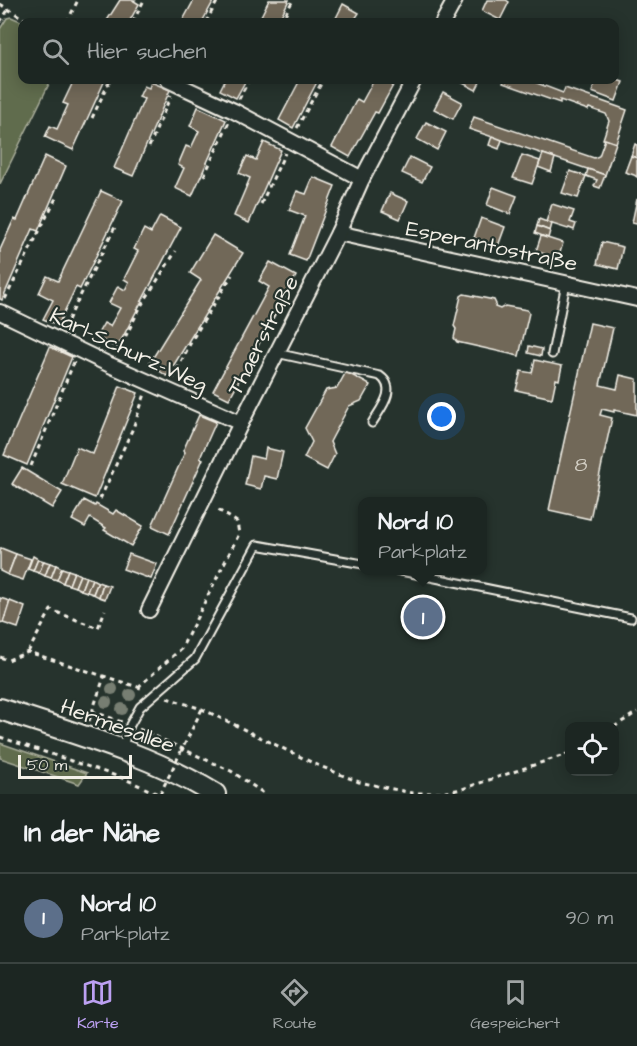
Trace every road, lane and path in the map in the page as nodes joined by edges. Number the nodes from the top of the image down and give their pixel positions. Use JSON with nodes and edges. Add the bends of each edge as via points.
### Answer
{"nodes":[{"id":1,"x":78,"y":0,"type":"edge"},
{"id":2,"x":144,"y":0,"type":"edge"},
{"id":3,"x":218,"y":0,"type":"edge"},
{"id":4,"x":293,"y":0,"type":"edge"},
{"id":5,"x":455,"y":0,"type":"edge"},
{"id":6,"x":0,"y":4,"type":"edge"},
{"id":7,"x":8,"y":10,"type":"junction"},
{"id":8,"x":22,"y":18,"type":"edge"},
{"id":9,"x":69,"y":18,"type":"edge"},
{"id":10,"x":135,"y":18,"type":"edge"},
{"id":11,"x":208,"y":18,"type":"edge"},
{"id":12,"x":283,"y":18,"type":"edge"},
{"id":13,"x":445,"y":18,"type":"edge"},
{"id":14,"x":0,"y":22,"type":"edge"},
{"id":15,"x":108,"y":84,"type":"edge"},
{"id":16,"x":171,"y":84,"type":"edge"},
{"id":17,"x":178,"y":84,"type":"edge"},
{"id":18,"x":247,"y":84,"type":"edge"},
{"id":19,"x":321,"y":84,"type":"edge"},
{"id":20,"x":412,"y":84,"type":"edge"},
{"id":21,"x":234,"y":111,"type":"junction"},
{"id":22,"x":92,"y":118,"type":"dead end"},
{"id":23,"x":290,"y":142,"type":"junction"},
{"id":24,"x":149,"y":147,"type":"dead end"},
{"id":25,"x":204,"y":176,"type":"dead end"},
{"id":26,"x":362,"y":179,"type":"junction"},
{"id":27,"x":57,"y":195,"type":"dead end"},
{"id":28,"x":261,"y":204,"type":"dead end"},
{"id":29,"x":116,"y":225,"type":"dead end"},
{"id":30,"x":338,"y":233,"type":"junction"},
{"id":31,"x":176,"y":251,"type":"dead end"},
{"id":32,"x":232,"y":275,"type":"dead end"},
{"id":33,"x":566,"y":283,"type":"junction"},
{"id":34,"x":637,"y":299,"type":"edge"},
{"id":35,"x":2,"y":306,"type":"edge"},
{"id":36,"x":57,"y":340,"type":"junction"},
{"id":37,"x":79,"y":350,"type":"junction"},
{"id":38,"x":276,"y":353,"type":"junction"},
{"id":39,"x":552,"y":354,"type":"dead end"},
{"id":40,"x":110,"y":365,"type":"junction"},
{"id":41,"x":149,"y":382,"type":"junction"},
{"id":42,"x":166,"y":391,"type":"junction"},
{"id":43,"x":241,"y":423,"type":"junction"},
{"id":44,"x":372,"y":423,"type":"dead end"},
{"id":45,"x":31,"y":465,"type":"dead end"},
{"id":46,"x":100,"y":499,"type":"dead end"},
{"id":47,"x":203,"y":501,"type":"junction"},
{"id":48,"x":358,"y":563,"type":"edge"},
{"id":49,"x":420,"y":575,"type":"edge"},
{"id":50,"x":105,"y":610,"type":"dead end"},
{"id":51,"x":149,"y":610,"type":"dead end"},
{"id":52,"x":631,"y":618,"type":"dead end"},
{"id":53,"x":28,"y":652,"type":"junction"},
{"id":54,"x":0,"y":657,"type":"edge"},
{"id":55,"x":104,"y":677,"type":"junction"},
{"id":56,"x":138,"y":687,"type":"junction"},
{"id":57,"x":155,"y":694,"type":"junction"},
{"id":58,"x":0,"y":709,"type":"edge"},
{"id":59,"x":202,"y":710,"type":"junction"},
{"id":60,"x":637,"y":712,"type":"edge"},
{"id":61,"x":619,"y":724,"type":"edge"},
{"id":62,"x":130,"y":725,"type":"junction"},
{"id":63,"x":0,"y":737,"type":"edge"},
{"id":64,"x":122,"y":750,"type":"junction"},
{"id":65,"x":565,"y":755,"type":"edge"},
{"id":66,"x":159,"y":794,"type":"edge"},
{"id":67,"x":215,"y":794,"type":"edge"},
{"id":68,"x":265,"y":794,"type":"edge"}],
"edges":[{"from":1,"to":9,"type":"path"},
{"from":2,"to":10,"type":"path"},
{"from":3,"to":11,"type":"path"},
{"from":4,"to":12,"type":"path"},
{"from":5,"to":13,"type":"street"},
{"from":6,"to":7,"type":"path"},
{"from":7,"to":8,"type":"path"},
{"from":7,"to":14,"type":"path"},
{"from":15,"to":22,"type":"path"},
{"from":16,"to":24,"type":"path"},
{"from":17,"to":21,"type":"street"},
{"from":18,"to":21,"type":"path"},
{"from":19,"to":23,"type":"path"},
{"from":20,"to":26,"type":"street","name":"Thaerstraße"},
{"from":21,"to":23,"type":"street"},
{"from":21,"to":25,"type":"path"},
{"from":23,"to":26,"type":"street"},
{"from":23,"to":28,"type":"path"},
{"from":26,"to":30,"type":"street","name":"Thaerstraße"},
{"from":27,"to":35,"type":"path"},
{"from":29,"to":36,"type":"path"},
{"from":30,"to":33,"type":"street","name":"Esperantostraße"},
{"from":30,"to":38,"type":"street","name":"Thaerstraße"},
{"from":31,"to":40,"type":"path"},
{"from":32,"to":42,"type":"path"},
{"from":33,"to":34,"type":"street","name":"Esperantostraße"},
{"from":33,"to":39,"type":"lane"},
{"from":35,"to":36,"type":"street","name":"Karl-Schurz-Weg"},
{"from":36,"to":37,"type":"street","name":"Karl-Schurz-Weg"},
{"from":37,"to":40,"type":"street","name":"Karl-Schurz-Weg"},
{"from":37,"to":45,"type":"path"},
{"from":38,"to":43,"type":"street","name":"Thaerstraße"},
{"from":38,"to":44,"type":"lane","via":[[386,380],[389,391]]},
{"from":40,"to":41,"type":"street","name":"Karl-Schurz-Weg"},
{"from":41,"to":42,"type":"street","name":"Karl-Schurz-Weg"},
{"from":41,"to":46,"type":"path","via":[[134,428]]},
{"from":42,"to":43,"type":"street","name":"Karl-Schurz-Weg"},
{"from":43,"to":47,"type":"street","name":"Thaerstraße"},
{"from":47,"to":51,"type":"street","name":"Thaerstraße"},
{"from":47,"to":56,"type":"path","via":[[237,522],[239,534],[181,649]]},
{"from":48,"to":57,"type":"lane","via":[[257,545],[195,659]]},
{"from":49,"to":52,"type":"lane"},
{"from":50,"to":53,"type":"path","via":[[98,628],[51,610]]},
{"from":53,"to":54,"type":"path","via":[[8,660]]},
{"from":53,"to":55,"type":"path"},
{"from":55,"to":56,"type":"path"},
{"from":55,"to":62,"type":"path","via":[[92,711]]},
{"from":56,"to":57,"type":"path"},
{"from":57,"to":59,"type":"path"},
{"from":57,"to":62,"type":"lane","via":[[140,707]]},
{"from":58,"to":64,"type":"main road","name":"Hermesallee"},
{"from":59,"to":65,"type":"path","via":[[359,782],[412,793],[462,789]]},
{"from":59,"to":66,"type":"path","bridge":true},
{"from":60,"to":61,"type":"path"},
{"from":62,"to":64,"type":"lane"},
{"from":62,"to":68,"type":"path","via":[[231,771]]},
{"from":63,"to":66,"type":"path"},
{"from":64,"to":67,"type":"main road","name":"Hermesallee"}]}
